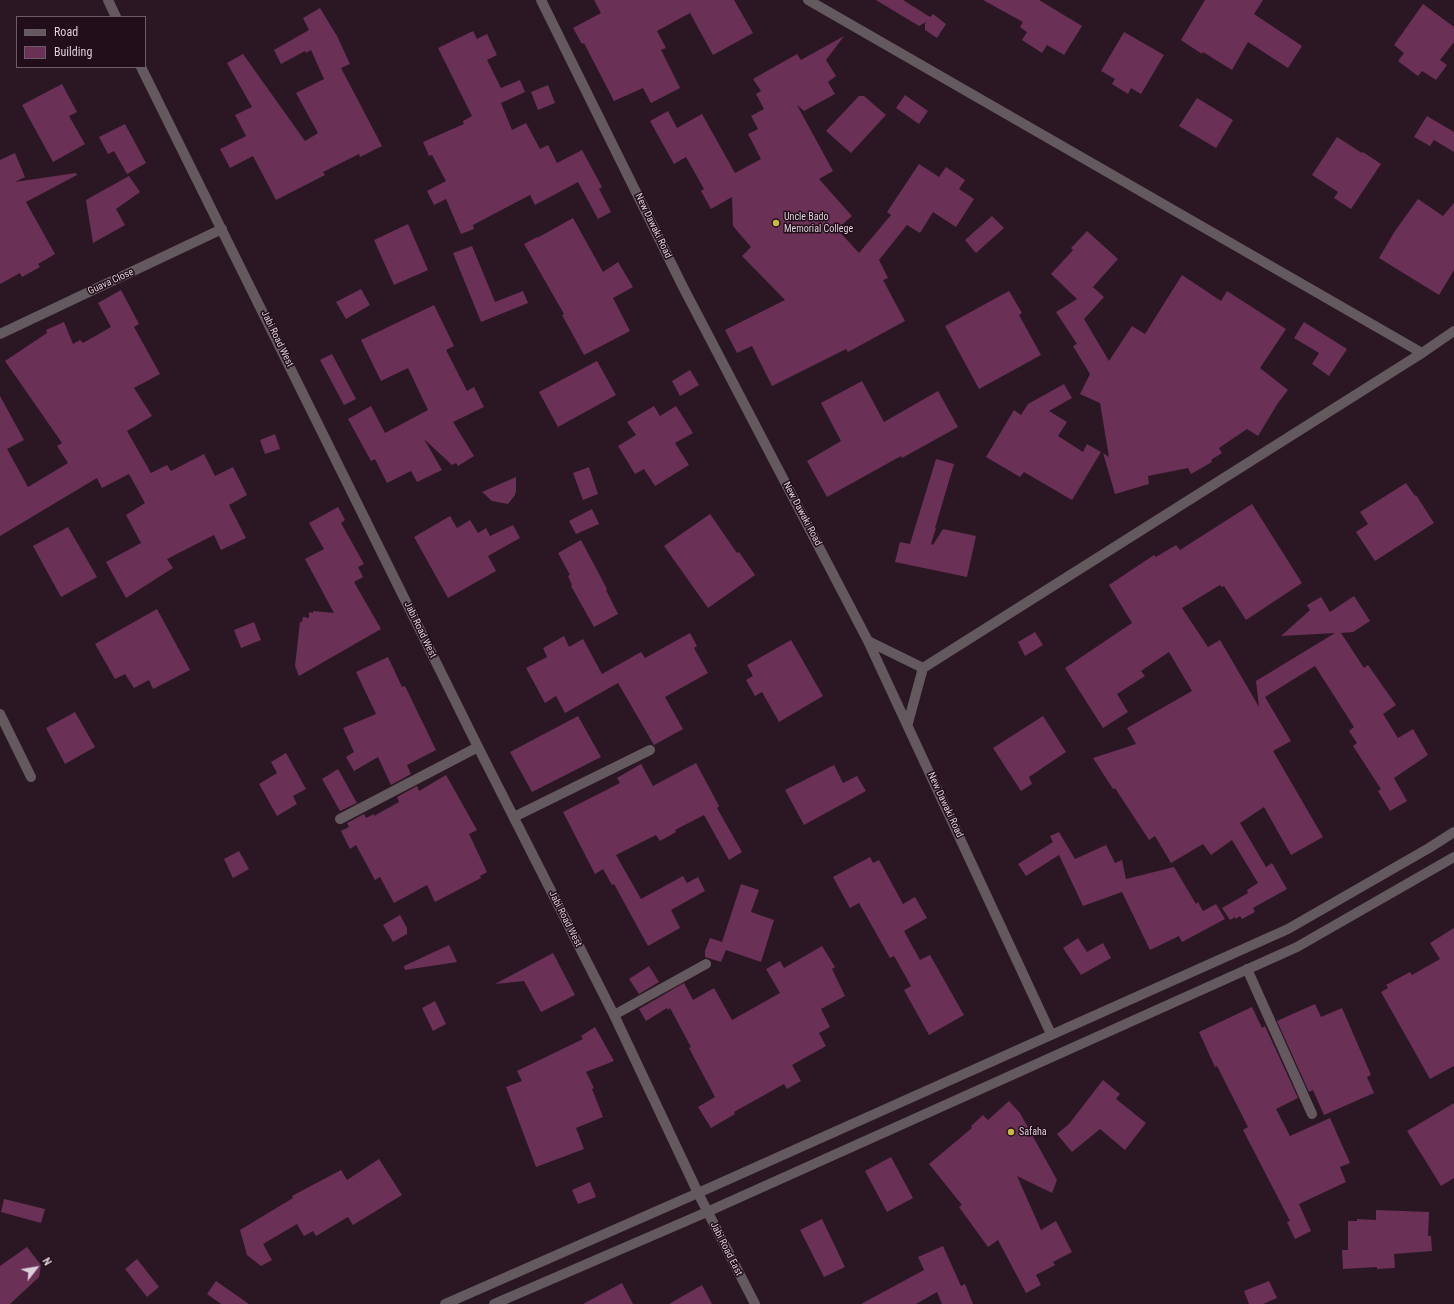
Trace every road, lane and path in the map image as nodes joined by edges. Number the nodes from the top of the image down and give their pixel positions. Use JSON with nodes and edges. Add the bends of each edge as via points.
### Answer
{"nodes":[{"id":1,"x":108,"y":0,"type":"edge"},
{"id":2,"x":541,"y":0,"type":"edge"},
{"id":3,"x":808,"y":0,"type":"edge"},
{"id":4,"x":116,"y":16,"type":"edge"},
{"id":5,"x":141,"y":68,"type":"edge"},
{"id":6,"x":222,"y":230,"type":"junction"},
{"id":7,"x":1454,"y":331,"type":"edge"},
{"id":8,"x":0,"y":334,"type":"edge"},
{"id":9,"x":1422,"y":353,"type":"junction"},
{"id":10,"x":868,"y":641,"type":"junction"},
{"id":11,"x":923,"y":668,"type":"junction"},
{"id":12,"x":0,"y":714,"type":"edge"},
{"id":13,"x":908,"y":723,"type":"junction"},
{"id":14,"x":478,"y":747,"type":"junction"},
{"id":15,"x":650,"y":750,"type":"dead end"},
{"id":16,"x":31,"y":777,"type":"dead end"},
{"id":17,"x":514,"y":817,"type":"junction"},
{"id":18,"x":340,"y":819,"type":"dead end"},
{"id":19,"x":1454,"y":832,"type":"edge"},
{"id":20,"x":1454,"y":857,"type":"edge"},
{"id":21,"x":706,"y":964,"type":"dead end"},
{"id":22,"x":1247,"y":969,"type":"junction"},
{"id":23,"x":614,"y":1015,"type":"junction"},
{"id":24,"x":1051,"y":1034,"type":"junction"},
{"id":25,"x":1312,"y":1114,"type":"dead end"},
{"id":26,"x":698,"y":1193,"type":"junction"},
{"id":27,"x":707,"y":1212,"type":"junction"},
{"id":28,"x":444,"y":1304,"type":"edge"},
{"id":29,"x":494,"y":1304,"type":"edge"},
{"id":30,"x":755,"y":1304,"type":"edge"}],
"edges":[{"from":1,"to":4,"type":"street"},
{"from":2,"to":10,"type":"street","name":"New Dawaki Road","via":[[683,287]]},
{"from":3,"to":9,"type":"street"},
{"from":5,"to":6,"type":"street","name":"Jabi Road West"},
{"from":6,"to":8,"type":"street","name":"Guava Close"},
{"from":6,"to":14,"type":"street","name":"Jabi Road West"},
{"from":7,"to":9,"type":"street"},
{"from":9,"to":11,"type":"street"},
{"from":10,"to":11,"type":"street"},
{"from":10,"to":13,"type":"street","name":"New Dawaki Road"},
{"from":11,"to":13,"type":"street"},
{"from":12,"to":16,"type":"street"},
{"from":13,"to":24,"type":"street","name":"New Dawaki Road"},
{"from":14,"to":17,"type":"street","name":"Jabi Road West"},
{"from":14,"to":18,"type":"street"},
{"from":15,"to":17,"type":"street"},
{"from":17,"to":23,"type":"street","name":"Jabi Road West"},
{"from":19,"to":24,"type":"street","via":[[1288,929]]},
{"from":20,"to":22,"type":"street","via":[[1297,947]]},
{"from":21,"to":23,"type":"street"},
{"from":22,"to":25,"type":"street"},
{"from":22,"to":27,"type":"street"},
{"from":23,"to":26,"type":"street","name":"Jabi Road West"},
{"from":24,"to":26,"type":"street"},
{"from":26,"to":27,"type":"street","name":"Jabi Road East"},
{"from":26,"to":28,"type":"street"},
{"from":27,"to":29,"type":"street"},
{"from":27,"to":30,"type":"street","name":"Jabi Road East"}]}
